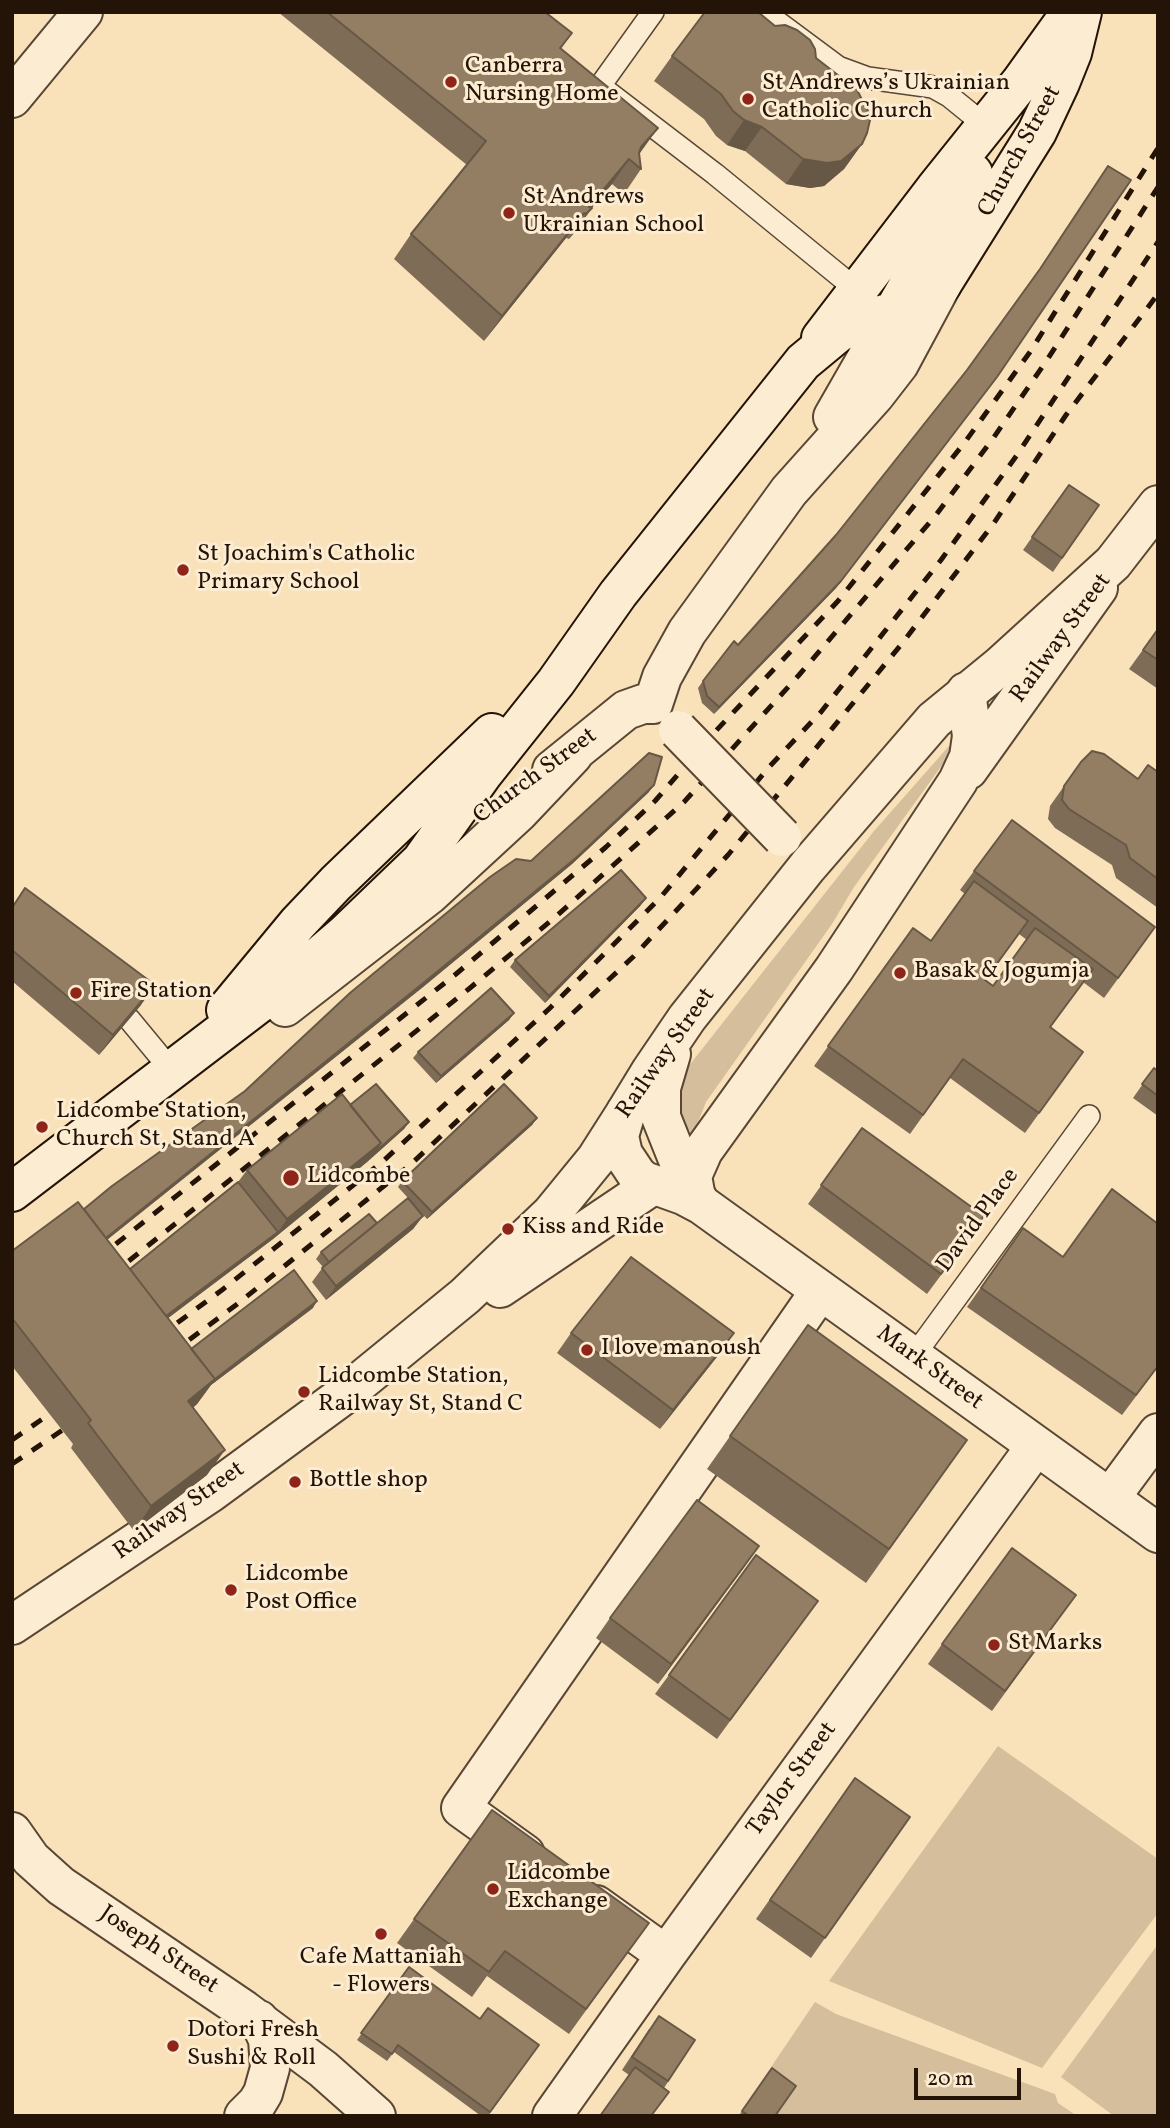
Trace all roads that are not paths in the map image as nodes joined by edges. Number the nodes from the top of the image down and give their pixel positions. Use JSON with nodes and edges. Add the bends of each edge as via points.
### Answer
{"nodes":[{"id":1,"x":83,"y":12,"type":"edge"},
{"id":2,"x":653,"y":12,"type":"edge"},
{"id":3,"x":764,"y":12,"type":"edge"},
{"id":4,"x":1082,"y":12,"type":"edge"},
{"id":5,"x":1062,"y":26,"type":"edge"},
{"id":6,"x":12,"y":99,"type":"edge"},
{"id":7,"x":986,"y":126,"type":"junction"},
{"id":8,"x":942,"y":284,"type":"junction"},
{"id":9,"x":857,"y":290,"type":"junction"},
{"id":10,"x":892,"y":314,"type":"junction"},
{"id":11,"x":803,"y":362,"type":"junction"},
{"id":12,"x":789,"y":491,"type":"junction"},
{"id":13,"x":1158,"y":505,"type":"edge"},
{"id":14,"x":1135,"y":538,"type":"junction"},
{"id":15,"x":618,"y":594,"type":"junction"},
{"id":16,"x":966,"y":692,"type":"junction"},
{"id":17,"x":666,"y":717,"type":"junction"},
{"id":18,"x":573,"y":755,"type":"junction"},
{"id":19,"x":940,"y":808,"type":"junction"},
{"id":20,"x":442,"y":831,"type":"junction"},
{"id":21,"x":808,"y":866,"type":"junction"},
{"id":22,"x":687,"y":1018,"type":"junction"},
{"id":23,"x":129,"y":1019,"type":"edge"},
{"id":24,"x":215,"y":1023,"type":"junction"},
{"id":25,"x":172,"y":1071,"type":"junction"},
{"id":26,"x":626,"y":1112,"type":"junction"},
{"id":27,"x":1089,"y":1116,"type":"dead end"},
{"id":28,"x":687,"y":1182,"type":"junction"},
{"id":29,"x":12,"y":1192,"type":"edge"},
{"id":30,"x":820,"y":1291,"type":"junction"},
{"id":31,"x":913,"y":1357,"type":"junction"},
{"id":32,"x":345,"y":1394,"type":"junction"},
{"id":33,"x":1158,"y":1433,"type":"edge"},
{"id":34,"x":1036,"y":1446,"type":"junction"},
{"id":35,"x":1110,"y":1498,"type":"junction"},
{"id":36,"x":1158,"y":1533,"type":"edge"},
{"id":37,"x":12,"y":1625,"type":"edge"},
{"id":38,"x":12,"y":1832,"type":"edge"},
{"id":39,"x":666,"y":1955,"type":"junction"},
{"id":40,"x":258,"y":2020,"type":"junction"},
{"id":41,"x":244,"y":2116,"type":"edge"},
{"id":42,"x":376,"y":2116,"type":"edge"},
{"id":43,"x":552,"y":2116,"type":"edge"}],
"edges":[{"from":1,"to":6,"type":"street"},
{"from":2,"to":9,"type":"lane","via":[[600,86]]},
{"from":3,"to":7,"type":"lane","via":[[838,67],[868,78],[933,88]]},
{"from":4,"to":8,"type":"street","name":"Church Street","via":[[1072,53],[1037,132]]},
{"from":5,"to":7,"type":"street"},
{"from":5,"to":10,"type":"street"},
{"from":7,"to":9,"type":"street"},
{"from":8,"to":10,"type":"street","name":"Church Street","via":[[922,301]]},
{"from":8,"to":12,"type":"street","name":"Church Street","via":[[899,364]]},
{"from":9,"to":11,"type":"street"},
{"from":10,"to":11,"type":"street","name":"Church Street","via":[[838,332]]},
{"from":10,"to":12,"type":"street"},
{"from":11,"to":15,"type":"street","name":"Church Street"},
{"from":12,"to":17,"type":"street","name":"Church Street","via":[[687,632],[662,677]]},
{"from":13,"to":14,"type":"street","name":"Railway Street"},
{"from":14,"to":16,"type":"street","name":"Railway Street","via":[[1102,575]]},
{"from":14,"to":19,"type":"street","name":"Railway Street"},
{"from":15,"to":20,"type":"street","name":"Church Street"},
{"from":15,"to":24,"type":"street","via":[[494,730],[298,923]]},
{"from":16,"to":19,"type":"street","name":"Railway Street","via":[[972,736],[969,757]]},
{"from":16,"to":21,"type":"street","name":"Railway Street","via":[[934,720]]},
{"from":17,"to":18,"type":"street","name":"Church Street","via":[[643,704],[626,710]]},
{"from":17,"to":21,"type":"street","bridge":true},
{"from":18,"to":20,"type":"street","name":"Church Street","via":[[483,818],[460,829]]},
{"from":18,"to":25,"type":"street","via":[[429,895],[269,1019]]},
{"from":19,"to":28,"type":"street","name":"Railway Street"},
{"from":20,"to":24,"type":"street","via":[[407,844]]},
{"from":20,"to":25,"type":"street","via":[[421,861],[322,954]]},
{"from":21,"to":22,"type":"street","name":"Railway Street"},
{"from":22,"to":26,"type":"street","name":"Railway Street"},
{"from":22,"to":28,"type":"street","via":[[666,1069],[660,1107],[663,1126]]},
{"from":23,"to":25,"type":"lane"},
{"from":24,"to":25,"type":"street"},
{"from":25,"to":29,"type":"street"},
{"from":26,"to":28,"type":"street","name":"Mark Street","via":[[619,1136],[623,1154],[637,1175]]},
{"from":26,"to":32,"type":"street","name":"Railway Street","via":[[596,1159],[551,1214],[465,1296]]},
{"from":27,"to":31,"type":"lane","name":"David Place"},
{"from":28,"to":30,"type":"street","name":"Mark Street"},
{"from":28,"to":32,"type":"street","name":"Railway Street"},
{"from":30,"to":31,"type":"street","name":"Mark Street"},
{"from":30,"to":39,"type":"street","via":[[461,1808]]},
{"from":31,"to":34,"type":"street","name":"Mark Street"},
{"from":32,"to":37,"type":"street","name":"Railway Street","via":[[211,1493]]},
{"from":33,"to":35,"type":"street"},
{"from":34,"to":35,"type":"street","name":"Mark Street"},
{"from":34,"to":39,"type":"street","name":"Taylor Street"},
{"from":35,"to":36,"type":"street","name":"Mark Street"},
{"from":38,"to":40,"type":"street","name":"Joseph Street","via":[[31,1859],[61,1886]]},
{"from":39,"to":43,"type":"street","name":"Taylor Street"},
{"from":40,"to":41,"type":"street","via":[[268,2039],[270,2068],[263,2093]]},
{"from":40,"to":42,"type":"street","name":"Joseph Street"}]}
